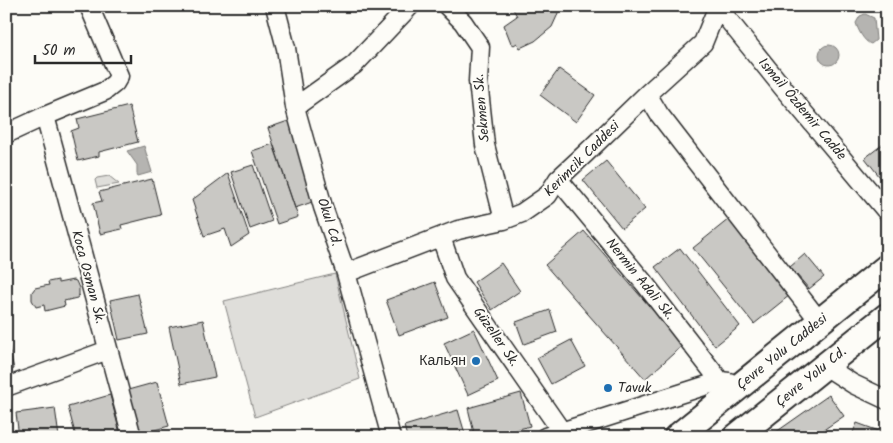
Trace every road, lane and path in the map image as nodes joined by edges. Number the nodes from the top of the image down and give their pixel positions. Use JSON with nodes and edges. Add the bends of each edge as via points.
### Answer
{"nodes":[{"id":1,"x":90,"y":6,"type":"edge"},
{"id":2,"x":275,"y":6,"type":"edge"},
{"id":3,"x":410,"y":6,"type":"edge"},
{"id":4,"x":447,"y":6,"type":"edge"},
{"id":5,"x":718,"y":6,"type":"edge"},
{"id":6,"x":646,"y":94,"type":"junction"},
{"id":7,"x":295,"y":107,"type":"junction"},
{"id":8,"x":45,"y":116,"type":"junction"},
{"id":9,"x":6,"y":134,"type":"edge"},
{"id":10,"x":558,"y":179,"type":"junction"},
{"id":11,"x":887,"y":212,"type":"edge"},
{"id":12,"x":504,"y":220,"type":"junction"},
{"id":13,"x":441,"y":236,"type":"junction"},
{"id":14,"x":887,"y":267,"type":"edge"},
{"id":15,"x":346,"y":273,"type":"junction"},
{"id":16,"x":887,"y":316,"type":"edge"},
{"id":17,"x":820,"y":322,"type":"junction"},
{"id":18,"x":108,"y":350,"type":"junction"},
{"id":19,"x":825,"y":366,"type":"junction"},
{"id":20,"x":731,"y":383,"type":"junction"},
{"id":21,"x":6,"y":387,"type":"edge"},
{"id":22,"x":887,"y":400,"type":"edge"},
{"id":23,"x":562,"y":432,"type":"junction"},
{"id":24,"x":132,"y":437,"type":"edge"},
{"id":25,"x":391,"y":437,"type":"edge"},
{"id":26,"x":545,"y":437,"type":"edge"},
{"id":27,"x":677,"y":437,"type":"edge"},
{"id":28,"x":736,"y":437,"type":"edge"}],
"edges":[{"from":1,"to":8,"type":"street","via":[[119,76],[105,91]]},
{"from":2,"to":7,"type":"street","name":"Okul Cd.","via":[[286,48]]},
{"from":3,"to":7,"type":"street","via":[[354,65]]},
{"from":4,"to":12,"type":"street","name":"Sekmen Sk.","via":[[480,46],[478,81],[485,145]]},
{"from":5,"to":6,"type":"street","name":"Kerimcik Caddesi","via":[[703,43]]},
{"from":5,"to":11,"type":"street","name":"Ismail Ôzdemir Cadde"},
{"from":6,"to":10,"type":"street","name":"Kerimcik Caddesi"},
{"from":6,"to":17,"type":"street"},
{"from":7,"to":15,"type":"street","name":"Okul Cd.","via":[[322,207]]},
{"from":8,"to":9,"type":"street"},
{"from":8,"to":18,"type":"street","name":"Koca Osman Sk."},
{"from":10,"to":12,"type":"street","name":"Kerimcik Caddesi","via":[[548,195],[522,213]]},
{"from":10,"to":20,"type":"street","name":"Nermin Adali Sk."},
{"from":12,"to":13,"type":"street","name":"Kerimcik Caddesi"},
{"from":13,"to":15,"type":"street","name":"Kerimcik Caddesi"},
{"from":13,"to":23,"type":"street","name":"Güzeller Sk.","via":[[454,278]]},
{"from":14,"to":17,"type":"highway","name":"Çevre Yolu Caddesi"},
{"from":15,"to":25,"type":"street","name":"Okul Cd."},
{"from":16,"to":19,"type":"highway","name":"Çevre Yolu Cd."},
{"from":17,"to":20,"type":"highway","name":"Çevre Yolu Caddesi"},
{"from":18,"to":21,"type":"street"},
{"from":18,"to":24,"type":"street","name":"Koca Osman Sk."},
{"from":19,"to":22,"type":"street"},
{"from":19,"to":28,"type":"highway","name":"Çevre Yolu Cd."},
{"from":20,"to":23,"type":"street"},
{"from":20,"to":27,"type":"highway","name":"Çevre Yolu Caddesi"},
{"from":23,"to":26,"type":"street"}]}
